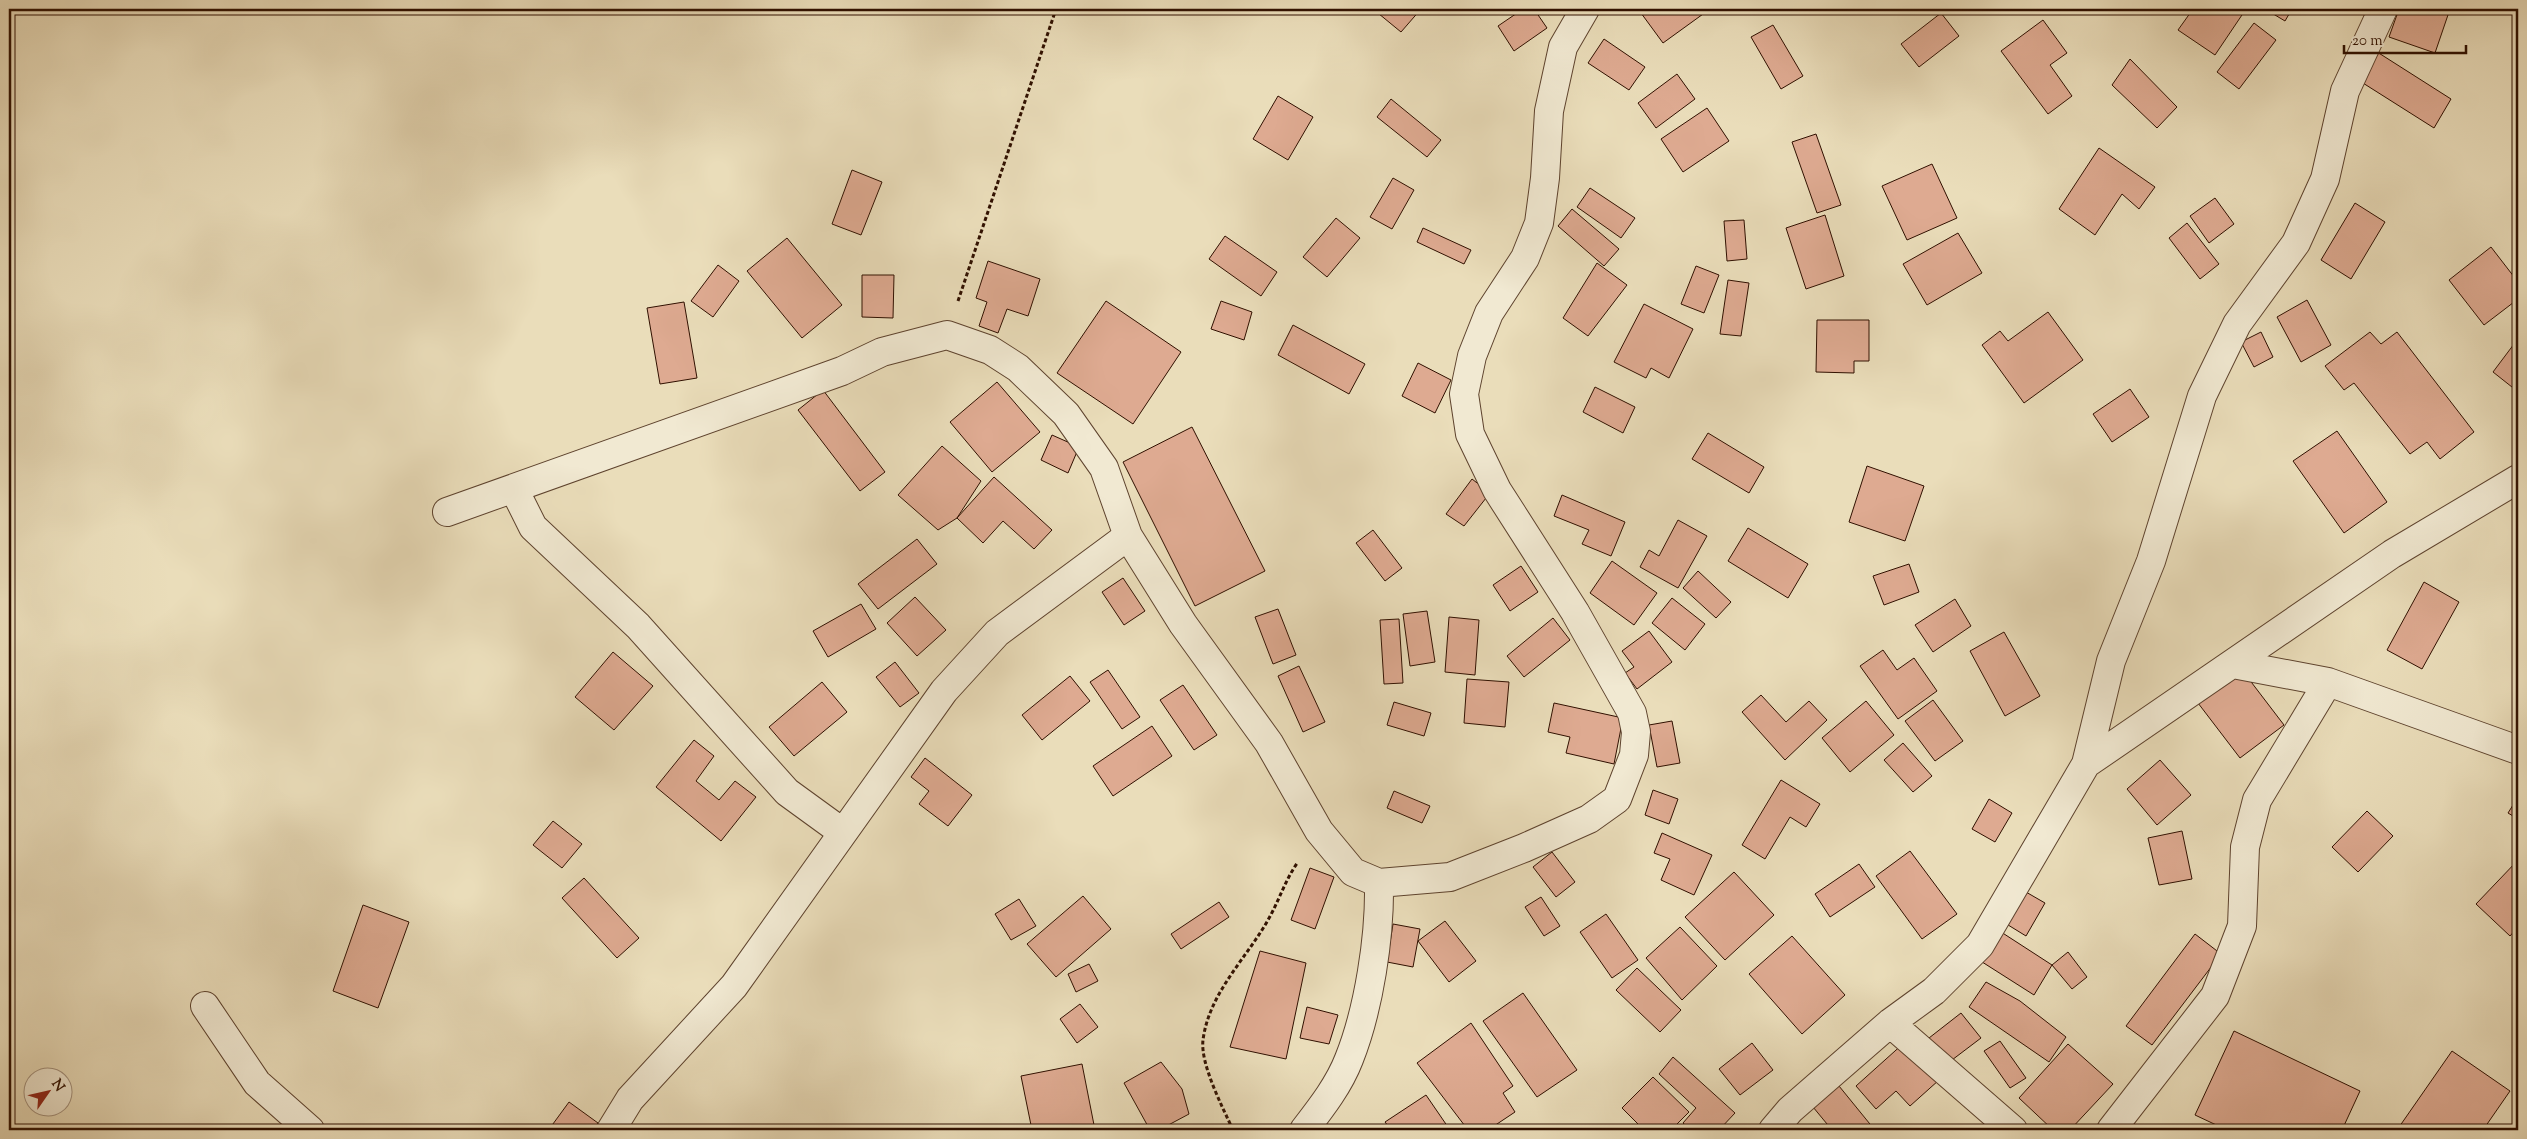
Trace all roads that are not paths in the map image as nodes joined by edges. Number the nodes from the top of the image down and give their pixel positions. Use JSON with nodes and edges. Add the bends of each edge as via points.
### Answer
{"nodes":[{"id":1,"x":1585,"y":9,"type":"edge"},
{"id":2,"x":2383,"y":9,"type":"edge"},
{"id":3,"x":2518,"y":479,"type":"edge"},
{"id":4,"x":514,"y":489,"type":"junction"},
{"id":5,"x":447,"y":512,"type":"dead end"},
{"id":6,"x":1128,"y":536,"type":"junction"},
{"id":7,"x":2233,"y":664,"type":"junction"},
{"id":8,"x":2328,"y":682,"type":"junction"},
{"id":9,"x":2518,"y":750,"type":"edge"},
{"id":10,"x":2086,"y":764,"type":"junction"},
{"id":11,"x":842,"y":832,"type":"junction"},
{"id":12,"x":1379,"y":882,"type":"junction"},
{"id":13,"x":205,"y":1006,"type":"dead end"},
{"id":14,"x":1890,"y":1023,"type":"junction"},
{"id":15,"x":310,"y":1130,"type":"edge"},
{"id":16,"x":611,"y":1130,"type":"edge"},
{"id":17,"x":1304,"y":1130,"type":"edge"},
{"id":18,"x":1773,"y":1130,"type":"edge"},
{"id":19,"x":2013,"y":1130,"type":"edge"},
{"id":20,"x":2111,"y":1130,"type":"edge"}],
"edges":[{"from":1,"to":12,"type":"street","via":[[1563,47],[1549,111],[1546,178],[1539,223],[1524,258],[1489,312],[1472,356],[1464,394],[1470,434],[1497,490],[1574,612],[1632,713],[1636,732],[1634,755],[1617,799],[1589,819],[1450,877]]},
{"from":2,"to":10,"type":"street","via":[[2345,92],[2325,179],[2296,243],[2238,324],[2202,396],[2150,561],[2110,661]]},
{"from":3,"to":7,"type":"street","via":[[2392,554]]},
{"from":4,"to":5,"type":"street"},
{"from":4,"to":6,"type":"street","via":[[842,371],[882,352],[947,334],[990,350],[1018,368],[1066,414],[1104,468]]},
{"from":4,"to":11,"type":"street","via":[[533,527],[638,626],[787,792]]},
{"from":6,"to":11,"type":"street","via":[[997,633],[944,691]]},
{"from":6,"to":12,"type":"street","via":[[1183,624],[1269,743],[1320,831],[1353,872]]},
{"from":7,"to":8,"type":"street"},
{"from":7,"to":10,"type":"street","via":[[2193,688]]},
{"from":8,"to":9,"type":"street"},
{"from":8,"to":20,"type":"street","via":[[2257,800],[2245,847],[2242,926],[2215,996]]},
{"from":10,"to":14,"type":"street","via":[[1980,945],[1934,991]]},
{"from":11,"to":16,"type":"street","via":[[734,986],[630,1099]]},
{"from":12,"to":17,"type":"street","via":[[1376,948],[1349,1059],[1332,1093]]},
{"from":13,"to":15,"type":"street","via":[[257,1083]]},
{"from":14,"to":18,"type":"street","via":[[1790,1110]]},
{"from":14,"to":19,"type":"street"}]}
